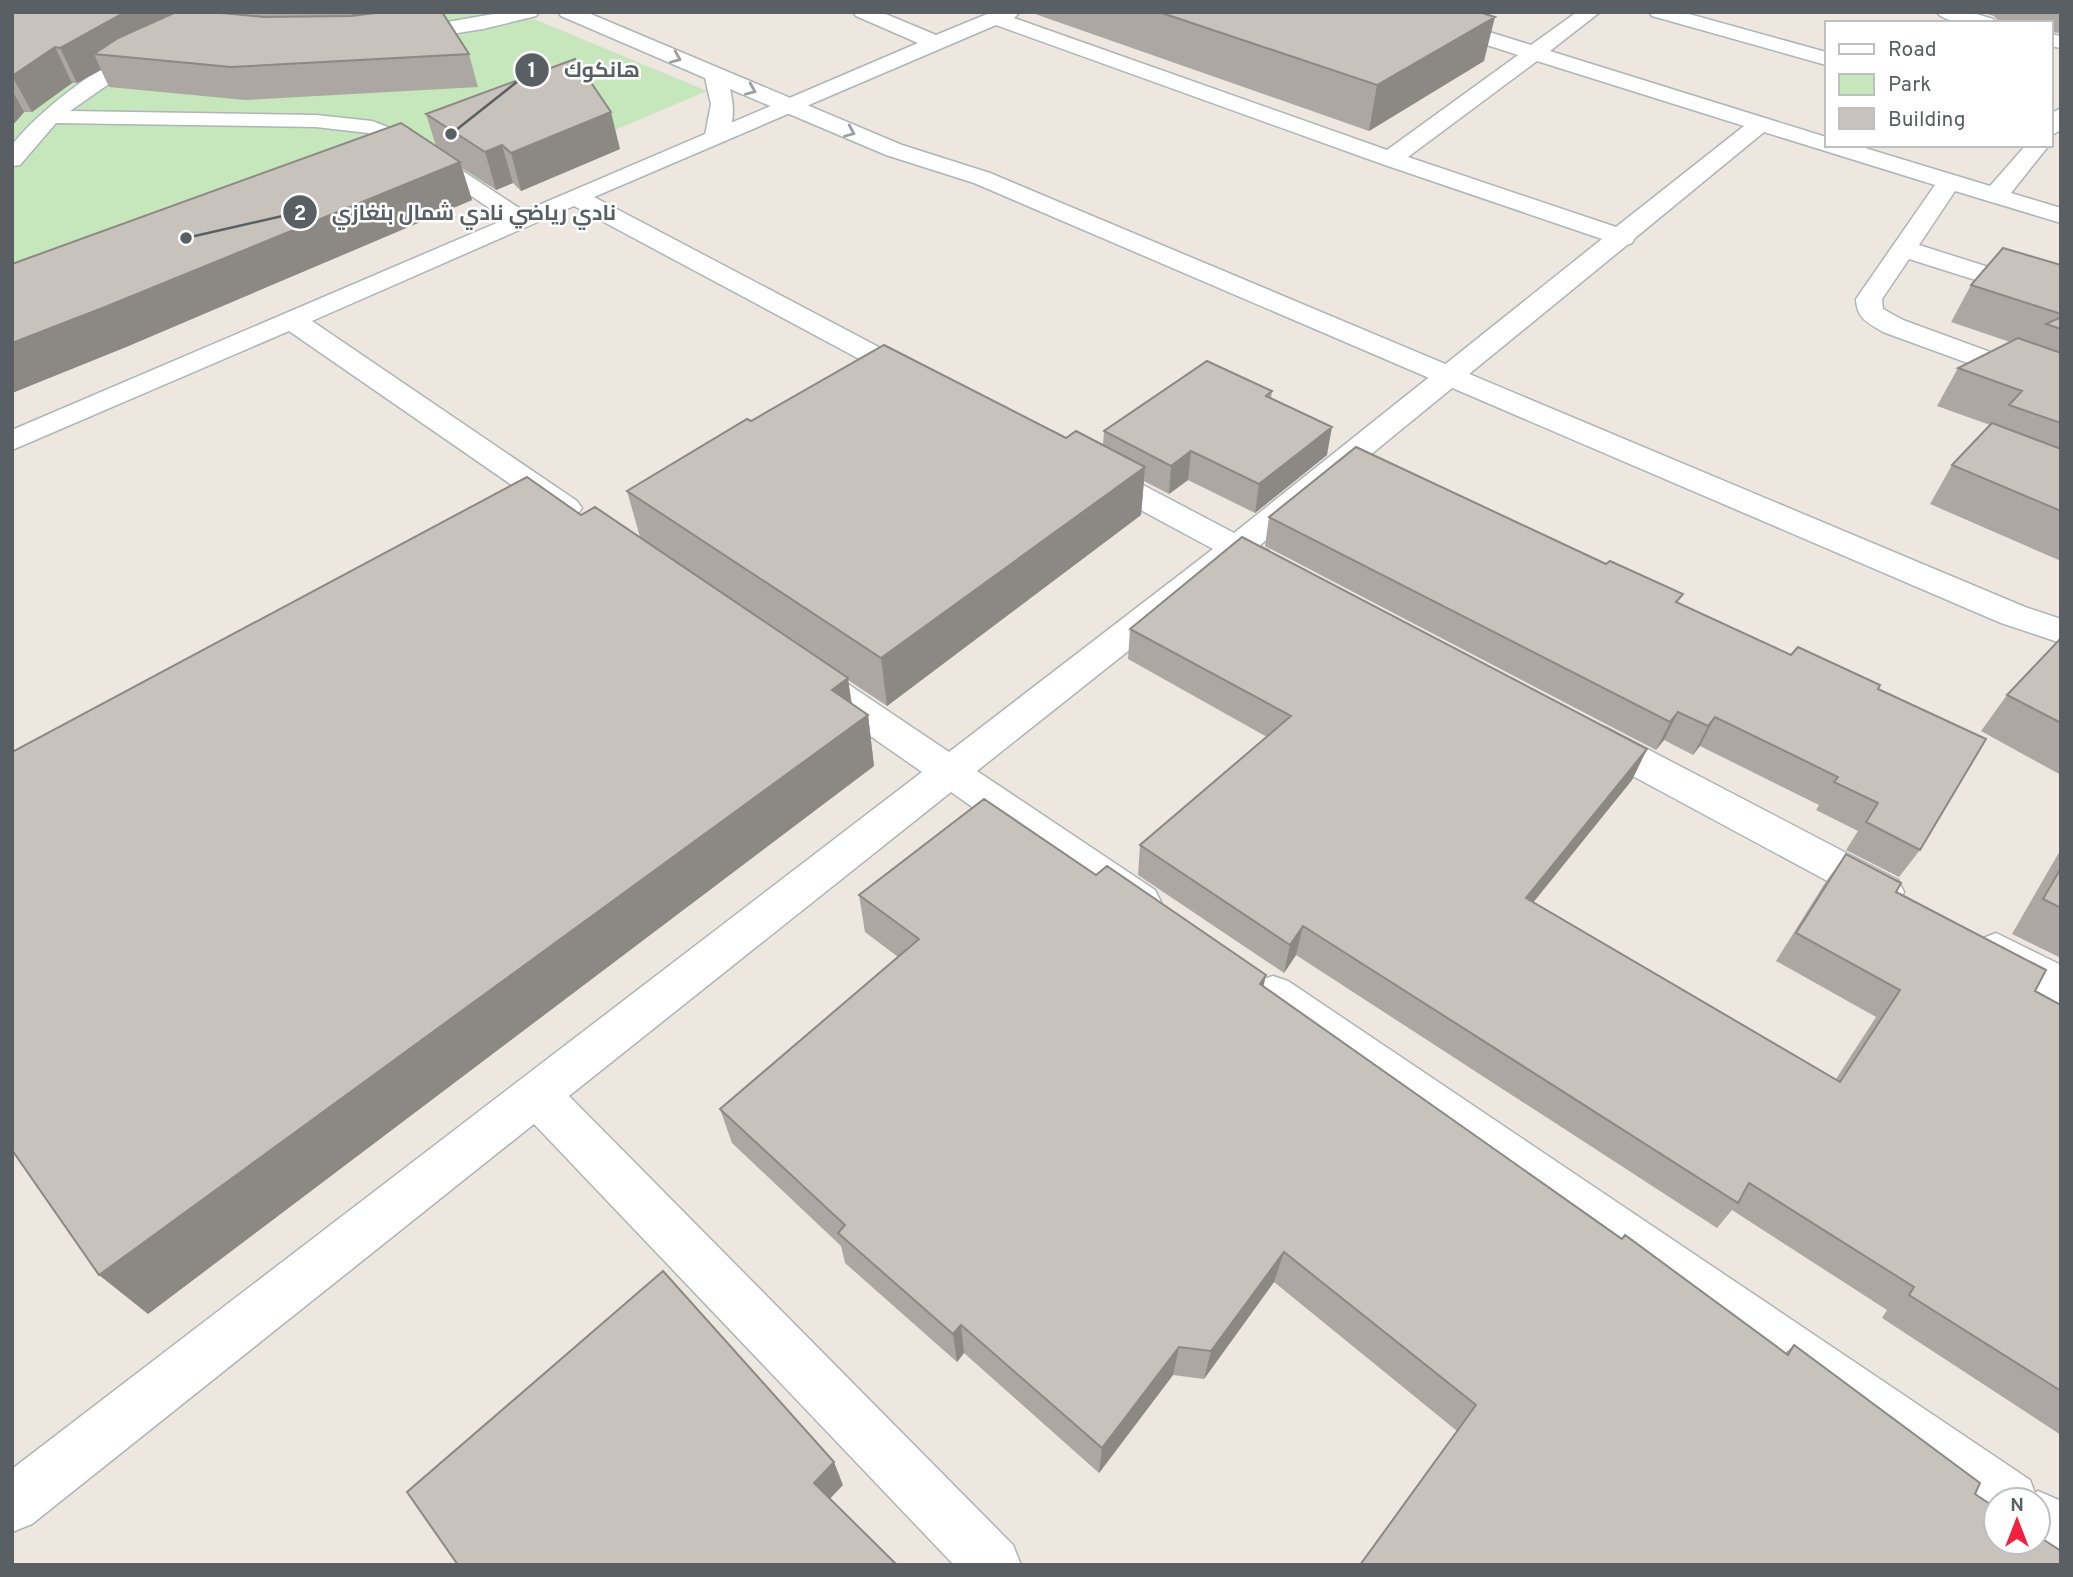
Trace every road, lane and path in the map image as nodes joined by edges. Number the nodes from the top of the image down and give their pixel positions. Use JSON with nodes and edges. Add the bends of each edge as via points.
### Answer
{"nodes":[{"id":1,"x":530,"y":12,"type":"edge"},
{"id":2,"x":568,"y":12,"type":"edge"},
{"id":3,"x":863,"y":12,"type":"edge"},
{"id":4,"x":1403,"y":12,"type":"edge"},
{"id":5,"x":1590,"y":12,"type":"edge"},
{"id":6,"x":1659,"y":12,"type":"edge"},
{"id":7,"x":1946,"y":12,"type":"edge"},
{"id":8,"x":1002,"y":15,"type":"edge"},
{"id":9,"x":1979,"y":21,"type":"edge"},
{"id":10,"x":394,"y":37,"type":"edge"},
{"id":11,"x":169,"y":43,"type":"edge"},
{"id":12,"x":936,"y":43,"type":"junction"},
{"id":13,"x":1532,"y":54,"type":"junction"},
{"id":14,"x":1825,"y":59,"type":"edge"},
{"id":15,"x":714,"y":74,"type":"junction"},
{"id":16,"x":777,"y":77,"type":"dead end"},
{"id":17,"x":814,"y":93,"type":"junction"},
{"id":18,"x":787,"y":105,"type":"junction"},
{"id":19,"x":51,"y":117,"type":"junction"},
{"id":20,"x":1760,"y":124,"type":"junction"},
{"id":21,"x":717,"y":135,"type":"junction"},
{"id":22,"x":399,"y":138,"type":"junction"},
{"id":23,"x":1825,"y":144,"type":"edge"},
{"id":24,"x":373,"y":147,"type":"edge"},
{"id":25,"x":1835,"y":147,"type":"edge"},
{"id":26,"x":2037,"y":147,"type":"edge"},
{"id":27,"x":1390,"y":159,"type":"junction"},
{"id":28,"x":12,"y":160,"type":"edge"},
{"id":29,"x":982,"y":178,"type":"junction"},
{"id":30,"x":1949,"y":182,"type":"junction"},
{"id":31,"x":1995,"y":196,"type":"junction"},
{"id":32,"x":575,"y":197,"type":"junction"},
{"id":33,"x":2061,"y":216,"type":"edge"},
{"id":34,"x":522,"y":220,"type":"junction"},
{"id":35,"x":1623,"y":237,"type":"junction"},
{"id":36,"x":1904,"y":249,"type":"junction"},
{"id":37,"x":2061,"y":299,"type":"edge"},
{"id":38,"x":292,"y":320,"type":"junction"},
{"id":39,"x":1451,"y":376,"type":"junction"},
{"id":40,"x":2061,"y":388,"type":"edge"},
{"id":41,"x":942,"y":392,"type":"edge"},
{"id":42,"x":12,"y":441,"type":"edge"},
{"id":43,"x":1065,"y":457,"type":"edge"},
{"id":44,"x":592,"y":526,"type":"edge"},
{"id":45,"x":1236,"y":548,"type":"junction"},
{"id":46,"x":1286,"y":574,"type":"edge"},
{"id":47,"x":2013,"y":615,"type":"junction"},
{"id":48,"x":2061,"y":631,"type":"edge"},
{"id":49,"x":2061,"y":641,"type":"edge"},
{"id":50,"x":799,"y":668,"type":"edge"},
{"id":51,"x":1569,"y":724,"type":"edge"},
{"id":52,"x":949,"y":772,"type":"junction"},
{"id":53,"x":1913,"y":907,"type":"edge"},
{"id":54,"x":1168,"y":922,"type":"edge"},
{"id":55,"x":1975,"y":940,"type":"edge"},
{"id":56,"x":1238,"y":970,"type":"edge"},
{"id":57,"x":2061,"y":986,"type":"edge"},
{"id":58,"x":536,"y":1094,"type":"junction"},
{"id":59,"x":1990,"y":1486,"type":"edge"},
{"id":60,"x":12,"y":1504,"type":"edge"},
{"id":61,"x":993,"y":1565,"type":"edge"}],
"edges":[{"from":1,"to":10,"type":"lane"},
{"from":2,"to":15,"type":"street","one_way":true},
{"from":3,"to":12,"type":"street"},
{"from":4,"to":13,"type":"street"},
{"from":5,"to":13,"type":"street"},
{"from":6,"to":14,"type":"street"},
{"from":7,"to":9,"type":"street"},
{"from":8,"to":12,"type":"street"},
{"from":8,"to":27,"type":"street"},
{"from":11,"to":19,"type":"lane","via":[[99,80]]},
{"from":12,"to":17,"type":"street"},
{"from":13,"to":20,"type":"street"},
{"from":13,"to":27,"type":"street"},
{"from":15,"to":18,"type":"street","one_way":true},
{"from":15,"to":21,"type":"street","via":[[723,103]]},
{"from":16,"to":17,"type":"street"},
{"from":17,"to":18,"type":"street"},
{"from":17,"to":29,"type":"street","via":[[915,138]]},
{"from":18,"to":21,"type":"street"},
{"from":18,"to":29,"type":"street","one_way":true,"via":[[894,150]]},
{"from":19,"to":22,"type":"lane","via":[[337,122],[372,127]]},
{"from":19,"to":28,"type":"lane"},
{"from":20,"to":23,"type":"street"},
{"from":20,"to":35,"type":"street"},
{"from":21,"to":32,"type":"street"},
{"from":22,"to":24,"type":"lane"},
{"from":22,"to":34,"type":"lane"},
{"from":25,"to":30,"type":"street"},
{"from":26,"to":31,"type":"street"},
{"from":27,"to":35,"type":"street"},
{"from":29,"to":39,"type":"street"},
{"from":30,"to":31,"type":"street"},
{"from":30,"to":36,"type":"street"},
{"from":31,"to":33,"type":"street"},
{"from":32,"to":34,"type":"street"},
{"from":32,"to":41,"type":"street"},
{"from":34,"to":38,"type":"street"},
{"from":35,"to":39,"type":"street"},
{"from":36,"to":37,"type":"street"},
{"from":36,"to":40,"type":"street","via":[[1869,299],[1870,313],[1893,326]]},
{"from":38,"to":42,"type":"street"},
{"from":38,"to":44,"type":"street"},
{"from":39,"to":45,"type":"street"},
{"from":39,"to":47,"type":"street"},
{"from":43,"to":45,"type":"street"},
{"from":45,"to":46,"type":"street"},
{"from":45,"to":52,"type":"street"},
{"from":47,"to":48,"type":"street"},
{"from":47,"to":49,"type":"street"},
{"from":50,"to":52,"type":"street"},
{"from":51,"to":53,"type":"street"},
{"from":52,"to":54,"type":"street"},
{"from":52,"to":58,"type":"street"},
{"from":55,"to":57,"type":"street"},
{"from":56,"to":59,"type":"street"},
{"from":58,"to":60,"type":"street"},
{"from":58,"to":61,"type":"street"}]}
